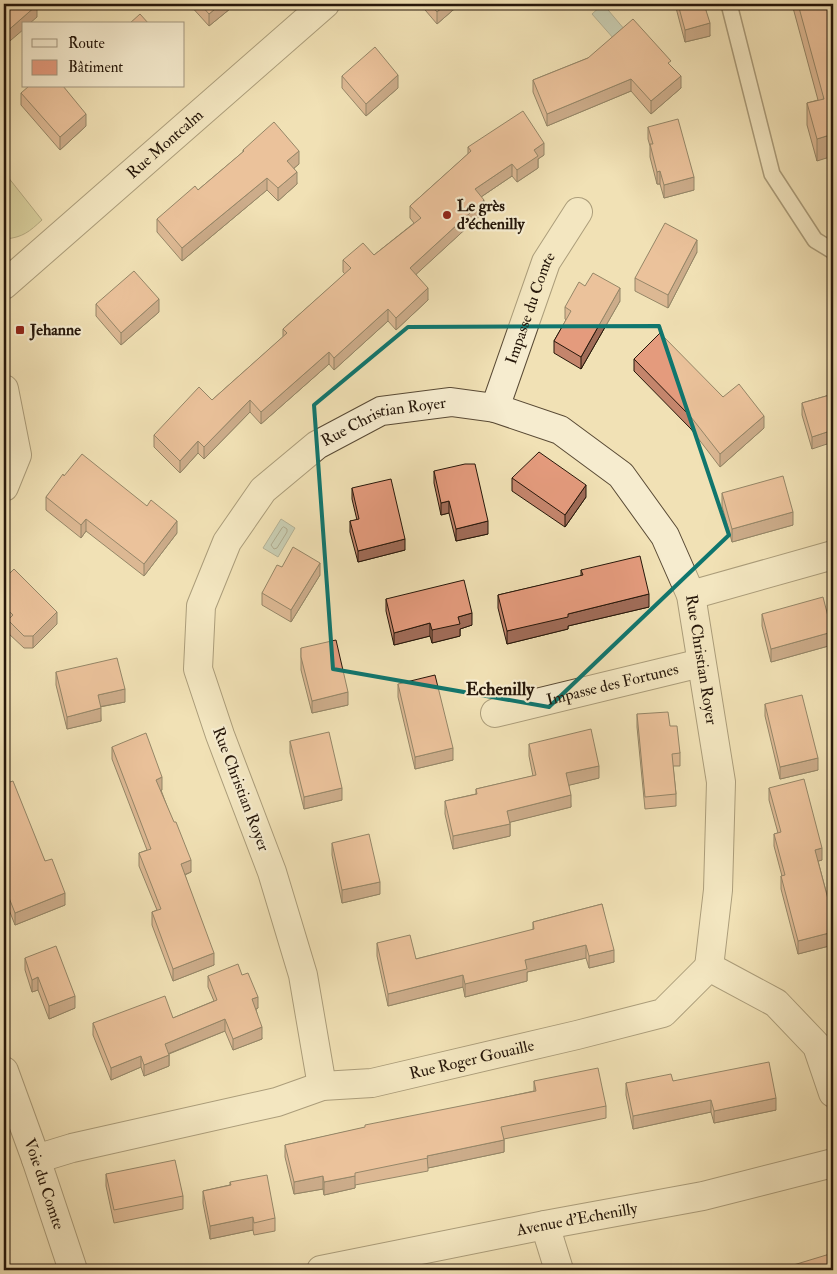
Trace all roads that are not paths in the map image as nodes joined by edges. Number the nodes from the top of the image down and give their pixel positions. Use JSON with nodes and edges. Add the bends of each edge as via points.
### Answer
{"nodes":[{"id":1,"x":325,"y":4,"type":"edge"},
{"id":2,"x":729,"y":4,"type":"edge"},
{"id":3,"x":578,"y":212,"type":"dead end"},
{"id":4,"x":833,"y":250,"type":"edge"},
{"id":5,"x":4,"y":285,"type":"edge"},
{"id":6,"x":4,"y":388,"type":"edge"},
{"id":7,"x":495,"y":408,"type":"junction"},
{"id":8,"x":4,"y":486,"type":"edge"},
{"id":9,"x":833,"y":555,"type":"edge"},
{"id":10,"x":691,"y":595,"type":"junction"},
{"id":11,"x":702,"y":663,"type":"junction"},
{"id":12,"x":495,"y":713,"type":"dead end"},
{"id":13,"x":710,"y":966,"type":"junction"},
{"id":14,"x":4,"y":1071,"type":"edge"},
{"id":15,"x":322,"y":1086,"type":"junction"},
{"id":16,"x":833,"y":1093,"type":"edge"},
{"id":17,"x":36,"y":1160,"type":"junction"},
{"id":18,"x":833,"y":1163,"type":"edge"},
{"id":19,"x":545,"y":1225,"type":"junction"},
{"id":20,"x":73,"y":1270,"type":"edge"},
{"id":21,"x":321,"y":1270,"type":"edge"},
{"id":22,"x":560,"y":1270,"type":"edge"}],
"edges":[{"from":1,"to":5,"type":"street","name":"Rue Montcalm"},
{"from":2,"to":4,"type":"lane","via":[[772,174],[815,240]]},
{"from":3,"to":7,"type":"street","name":"Impasse du Comte","via":[[546,262]]},
{"from":6,"to":8,"type":"street","via":[[17,455]]},
{"from":7,"to":10,"type":"street","name":"Rue Christian Royer","via":[[560,430],[621,475],[666,536]]},
{"from":7,"to":15,"type":"street","name":"Rue Christian Royer","via":[[451,402],[382,411],[317,445],[263,490],[227,542],[201,606],[198,669],[272,872],[302,975]]},
{"from":9,"to":10,"type":"street"},
{"from":10,"to":11,"type":"street","name":"Rue Christian Royer"},
{"from":11,"to":12,"type":"street","name":"Impasse des Fortunes"},
{"from":11,"to":13,"type":"street","name":"Rue Christian Royer","via":[[721,782],[718,890]]},
{"from":13,"to":15,"type":"street","name":"Rue Roger Gouaille","via":[[663,1013],[372,1083]]},
{"from":13,"to":16,"type":"street","via":[[776,1003],[817,1046]]},
{"from":14,"to":17,"type":"street","name":"Voie du Comte"},
{"from":15,"to":17,"type":"street","name":"Rue Roger Gouaille","via":[[277,1102],[72,1148]]},
{"from":17,"to":20,"type":"street","name":"Voie du Comte"},
{"from":18,"to":19,"type":"street","name":"Avenue d'Echenilly","via":[[703,1196]]},
{"from":19,"to":21,"type":"street","name":"Avenue d'Echenilly"},
{"from":19,"to":22,"type":"street"}]}
